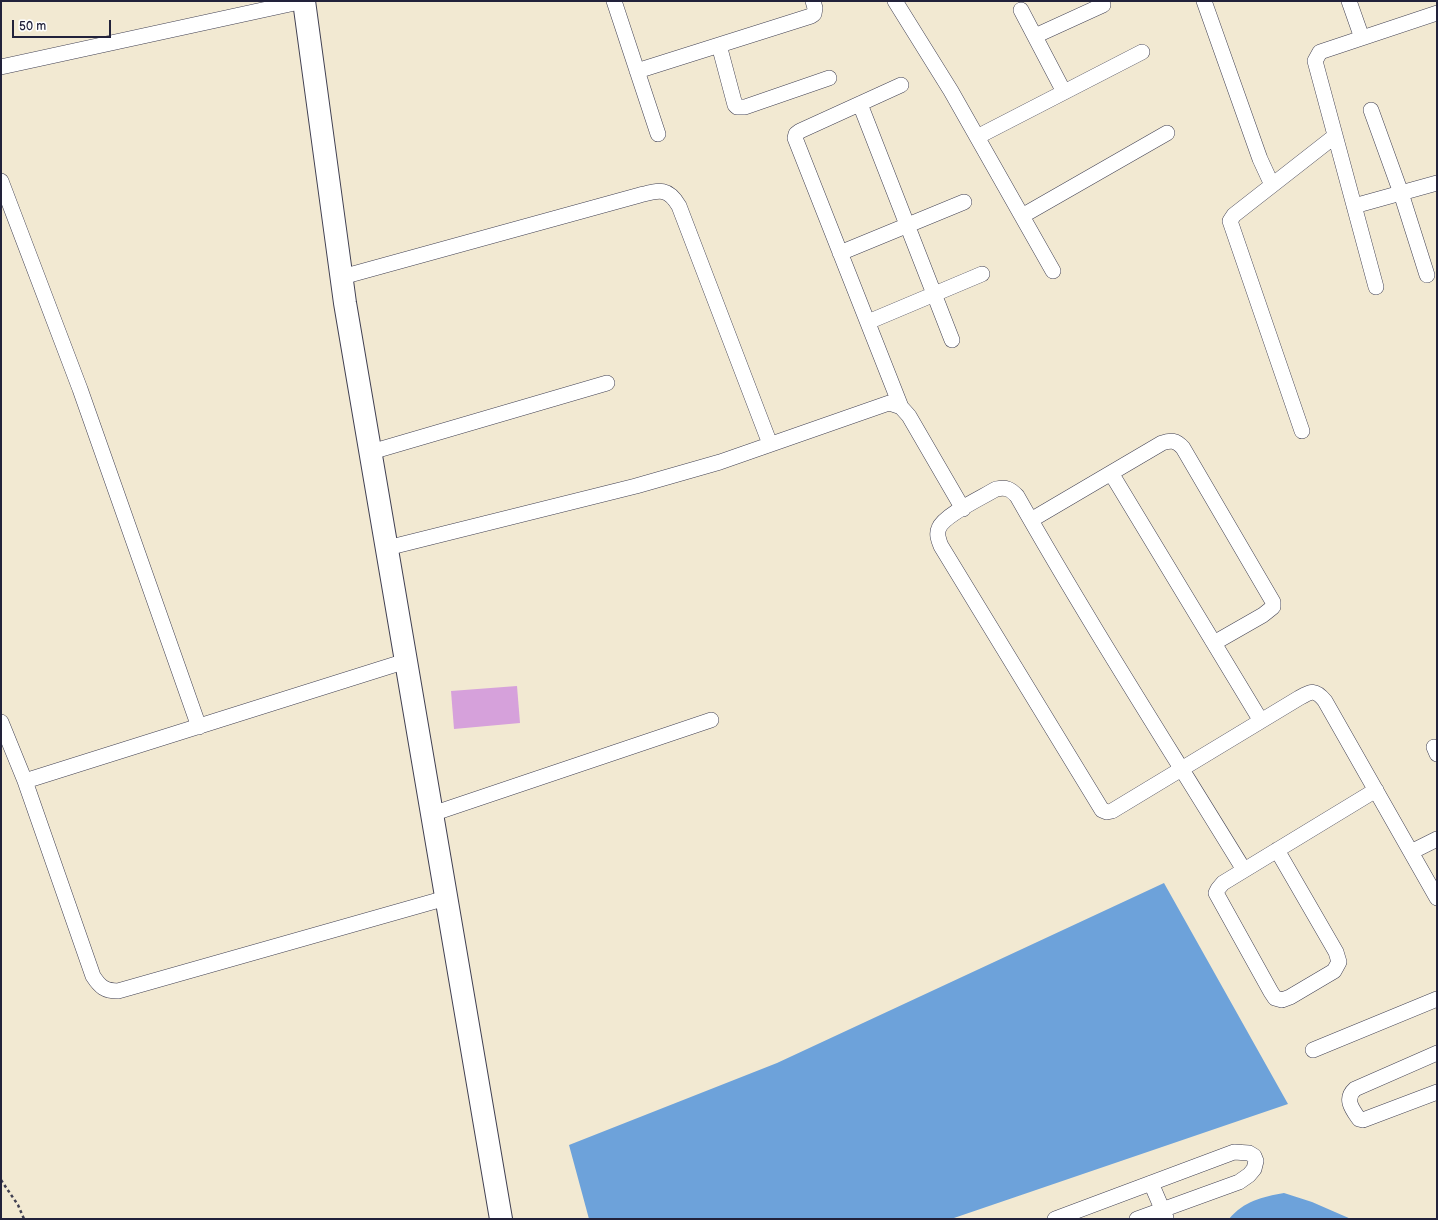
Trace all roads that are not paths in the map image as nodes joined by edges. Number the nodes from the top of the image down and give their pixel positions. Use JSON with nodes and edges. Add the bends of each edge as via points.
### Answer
{"nodes":[{"id":1,"x":304,"y":1,"type":"edge"},
{"id":2,"x":614,"y":1,"type":"edge"},
{"id":3,"x":813,"y":1,"type":"edge"},
{"id":4,"x":895,"y":1,"type":"edge"},
{"id":5,"x":1349,"y":1,"type":"edge"},
{"id":6,"x":1207,"y":2,"type":"edge"},
{"id":7,"x":1103,"y":5,"type":"dead end"},
{"id":8,"x":1021,"y":10,"type":"dead end"},
{"id":9,"x":1437,"y":13,"type":"edge"},
{"id":10,"x":1035,"y":36,"type":"junction"},
{"id":11,"x":1362,"y":38,"type":"junction"},
{"id":12,"x":719,"y":45,"type":"junction"},
{"id":13,"x":1142,"y":52,"type":"dead end"},
{"id":14,"x":1,"y":67,"type":"edge"},
{"id":15,"x":637,"y":71,"type":"junction"},
{"id":16,"x":829,"y":78,"type":"dead end"},
{"id":17,"x":901,"y":85,"type":"dead end"},
{"id":18,"x":1064,"y":92,"type":"junction"},
{"id":19,"x":860,"y":104,"type":"junction"},
{"id":20,"x":1371,"y":110,"type":"dead end"},
{"id":21,"x":1167,"y":133,"type":"dead end"},
{"id":22,"x":658,"y":134,"type":"dead end"},
{"id":23,"x":1334,"y":136,"type":"junction"},
{"id":24,"x":977,"y":138,"type":"junction"},
{"id":25,"x":1,"y":181,"type":"edge"},
{"id":26,"x":1437,"y":183,"type":"edge"},
{"id":27,"x":1272,"y":186,"type":"junction"},
{"id":28,"x":1401,"y":193,"type":"junction"},
{"id":29,"x":964,"y":202,"type":"dead end"},
{"id":30,"x":1354,"y":206,"type":"junction"},
{"id":31,"x":1022,"y":216,"type":"junction"},
{"id":32,"x":908,"y":226,"type":"junction"},
{"id":33,"x":840,"y":253,"type":"junction"},
{"id":34,"x":1053,"y":271,"type":"dead end"},
{"id":35,"x":982,"y":274,"type":"dead end"},
{"id":36,"x":1427,"y":275,"type":"dead end"},
{"id":37,"x":342,"y":277,"type":"junction"},
{"id":38,"x":1376,"y":286,"type":"dead end"},
{"id":39,"x":934,"y":294,"type":"junction"},
{"id":40,"x":868,"y":322,"type":"junction"},
{"id":41,"x":952,"y":340,"type":"dead end"},
{"id":42,"x":607,"y":383,"type":"dead end"},
{"id":43,"x":901,"y":407,"type":"junction"},
{"id":44,"x":1302,"y":431,"type":"dead end"},
{"id":45,"x":770,"y":444,"type":"junction"},
{"id":46,"x":371,"y":452,"type":"junction"},
{"id":47,"x":1111,"y":473,"type":"junction"},
{"id":48,"x":963,"y":509,"type":"junction"},
{"id":49,"x":1031,"y":520,"type":"junction"},
{"id":50,"x":387,"y":548,"type":"junction"},
{"id":51,"x":1214,"y":643,"type":"junction"},
{"id":52,"x":406,"y":661,"type":"junction"},
{"id":53,"x":711,"y":720,"type":"dead end"},
{"id":54,"x":1261,"y":721,"type":"junction"},
{"id":55,"x":1,"y":722,"type":"edge"},
{"id":56,"x":199,"y":727,"type":"junction"},
{"id":57,"x":1182,"y":769,"type":"junction"},
{"id":58,"x":25,"y":782,"type":"junction"},
{"id":59,"x":1376,"y":790,"type":"junction"},
{"id":60,"x":432,"y":814,"type":"junction"},
{"id":61,"x":1437,"y":839,"type":"edge"},
{"id":62,"x":1277,"y":850,"type":"junction"},
{"id":63,"x":1411,"y":852,"type":"junction"},
{"id":64,"x":1244,"y":870,"type":"junction"},
{"id":65,"x":446,"y":898,"type":"junction"},
{"id":66,"x":1437,"y":898,"type":"edge"},
{"id":67,"x":1437,"y":999,"type":"edge"},
{"id":68,"x":1313,"y":1050,"type":"dead end"},
{"id":69,"x":1437,"y":1053,"type":"edge"},
{"id":70,"x":1437,"y":1092,"type":"edge"},
{"id":71,"x":1151,"y":1184,"type":"junction"},
{"id":72,"x":1164,"y":1214,"type":"edge"},
{"id":73,"x":501,"y":1219,"type":"edge"},
{"id":74,"x":1055,"y":1219,"type":"edge"},
{"id":75,"x":1137,"y":1219,"type":"edge"}],
"edges":[{"from":1,"to":14,"type":"street"},
{"from":1,"to":37,"type":"highway"},
{"from":2,"to":15,"type":"street"},
{"from":3,"to":12,"type":"street","via":[[815,8],[811,16]]},
{"from":4,"to":24,"type":"street"},
{"from":5,"to":11,"type":"street"},
{"from":6,"to":27,"type":"street"},
{"from":7,"to":10,"type":"street"},
{"from":8,"to":10,"type":"street"},
{"from":9,"to":11,"type":"street"},
{"from":10,"to":18,"type":"street"},
{"from":11,"to":23,"type":"street","via":[[1320,52],[1314,61]]},
{"from":12,"to":15,"type":"street"},
{"from":12,"to":16,"type":"street","via":[[737,107],[745,107]]},
{"from":13,"to":18,"type":"street"},
{"from":15,"to":22,"type":"street"},
{"from":17,"to":19,"type":"street"},
{"from":18,"to":24,"type":"street"},
{"from":19,"to":32,"type":"street"},
{"from":19,"to":33,"type":"street","via":[[796,134],[795,138]]},
{"from":20,"to":28,"type":"street"},
{"from":21,"to":31,"type":"street"},
{"from":23,"to":27,"type":"street"},
{"from":23,"to":30,"type":"street"},
{"from":24,"to":31,"type":"street"},
{"from":25,"to":56,"type":"street","via":[[80,389]]},
{"from":26,"to":28,"type":"street"},
{"from":27,"to":44,"type":"street","via":[[1234,215],[1230,226]]},
{"from":28,"to":30,"type":"street"},
{"from":28,"to":36,"type":"street"},
{"from":29,"to":32,"type":"street"},
{"from":30,"to":38,"type":"street"},
{"from":31,"to":34,"type":"street"},
{"from":32,"to":33,"type":"street"},
{"from":32,"to":39,"type":"street"},
{"from":33,"to":40,"type":"street"},
{"from":35,"to":39,"type":"street"},
{"from":37,"to":45,"type":"street","via":[[640,195],[657,191],[666,192],[673,196],[679,206]]},
{"from":37,"to":46,"type":"highway"},
{"from":39,"to":40,"type":"street"},
{"from":39,"to":41,"type":"street"},
{"from":40,"to":43,"type":"street"},
{"from":42,"to":46,"type":"street"},
{"from":43,"to":45,"type":"street","via":[[889,403],[880,405]]},
{"from":43,"to":48,"type":"street","via":[[909,416]]},
{"from":45,"to":50,"type":"street","via":[[720,462],[595,498]]},
{"from":46,"to":50,"type":"highway"},
{"from":47,"to":49,"type":"street"},
{"from":47,"to":51,"type":"street"},
{"from":47,"to":51,"type":"street","via":[[1170,440],[1178,442],[1183,448],[1273,602],[1273,607],[1263,616]]},
{"from":48,"to":49,"type":"street","via":[[996,489],[1004,488],[1010,489],[1017,496]]},
{"from":48,"to":57,"type":"street","via":[[946,519],[938,528],[941,546],[1102,810],[1112,811]]},
{"from":49,"to":57,"type":"street","via":[[1128,684]]},
{"from":50,"to":52,"type":"highway"},
{"from":51,"to":54,"type":"street"},
{"from":52,"to":56,"type":"street"},
{"from":52,"to":60,"type":"highway"},
{"from":53,"to":60,"type":"street"},
{"from":54,"to":57,"type":"street"},
{"from":54,"to":59,"type":"street","via":[[1311,692],[1318,693]]},
{"from":55,"to":58,"type":"street"},
{"from":56,"to":58,"type":"street"},
{"from":57,"to":64,"type":"street"},
{"from":58,"to":65,"type":"street","via":[[93,976],[101,987],[110,991],[118,991]]},
{"from":59,"to":62,"type":"street"},
{"from":59,"to":63,"type":"street"},
{"from":60,"to":65,"type":"highway"},
{"from":61,"to":63,"type":"street"},
{"from":62,"to":64,"type":"street"},
{"from":62,"to":64,"type":"street","via":[[1340,962],[1334,970],[1282,1000],[1271,992],[1216,893],[1223,884]]},
{"from":63,"to":66,"type":"street"},
{"from":65,"to":73,"type":"highway"},
{"from":67,"to":68,"type":"street"},
{"from":69,"to":70,"type":"street","via":[[1355,1089],[1350,1093],[1349,1102],[1359,1119],[1364,1120]]},
{"from":71,"to":72,"type":"street"},
{"from":71,"to":72,"type":"street","via":[[1234,1152],[1249,1153],[1256,1161],[1254,1169],[1239,1182]]},
{"from":71,"to":74,"type":"street"},
{"from":72,"to":75,"type":"street"}]}
